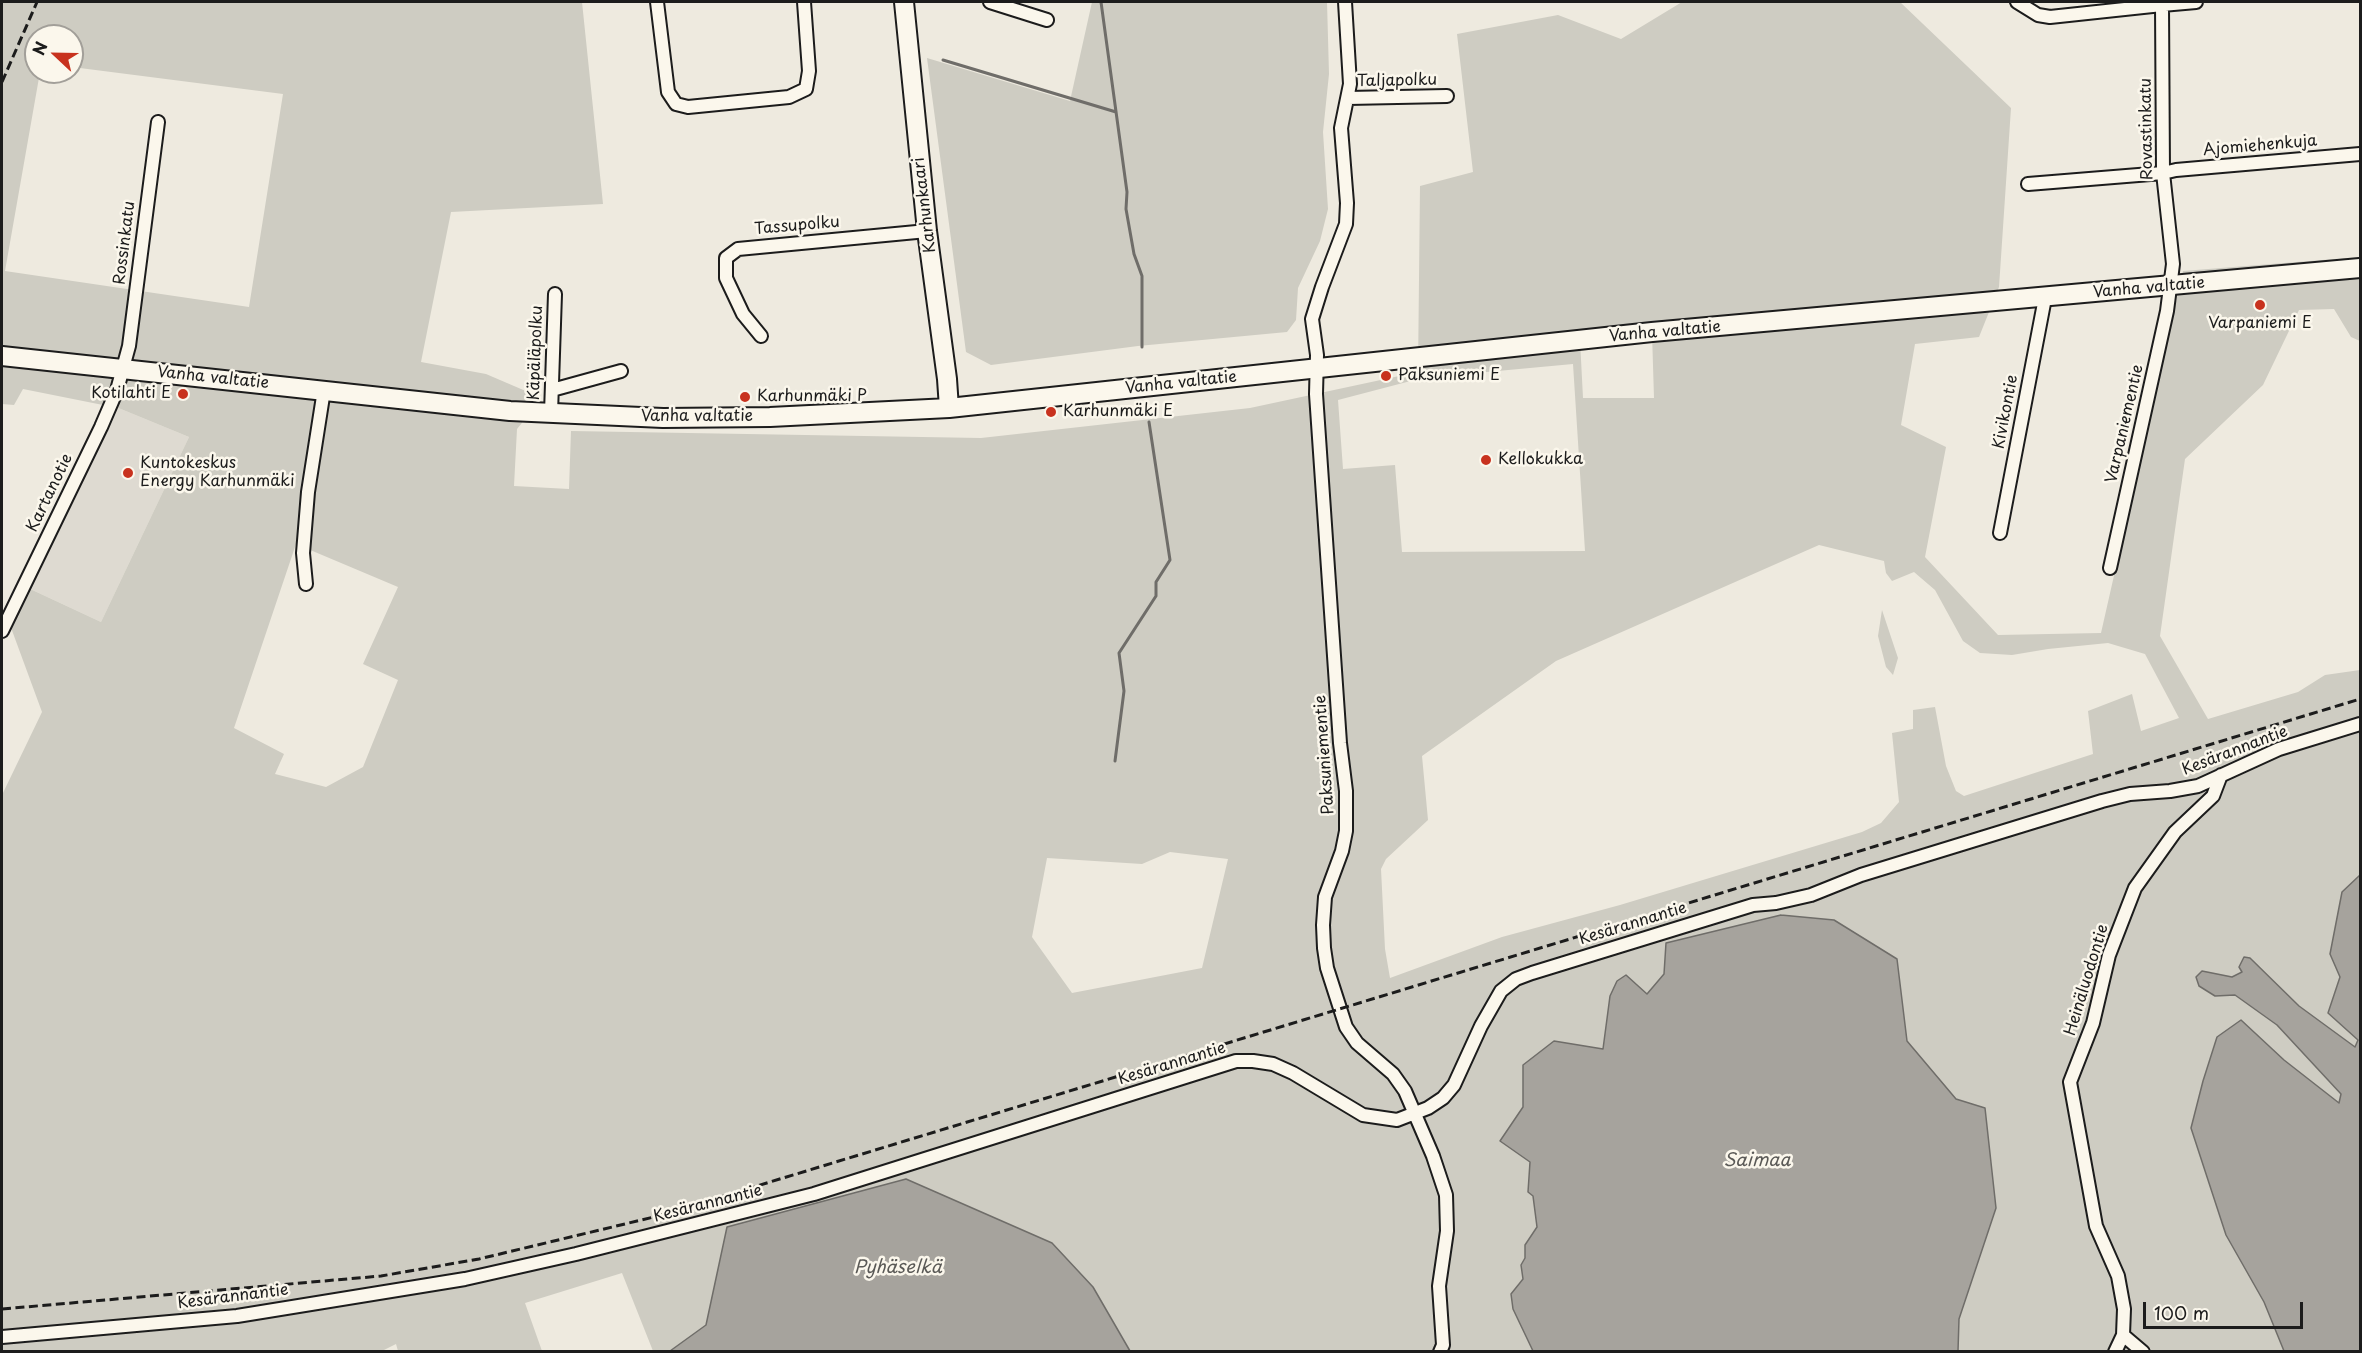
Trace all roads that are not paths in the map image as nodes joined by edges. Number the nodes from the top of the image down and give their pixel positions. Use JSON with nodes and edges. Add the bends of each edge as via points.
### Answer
{"nodes":[{"id":1,"x":657,"y":2,"type":"edge"},
{"id":2,"x":804,"y":2,"type":"edge"},
{"id":3,"x":904,"y":2,"type":"edge"},
{"id":4,"x":990,"y":2,"type":"edge"},
{"id":5,"x":1345,"y":2,"type":"edge"},
{"id":6,"x":2017,"y":2,"type":"edge"},
{"id":7,"x":2196,"y":2,"type":"edge"},
{"id":8,"x":2162,"y":3,"type":"edge"},
{"id":9,"x":1011,"y":4,"type":"edge"},
{"id":10,"x":1047,"y":20,"type":"dead end"},
{"id":11,"x":1447,"y":96,"type":"dead end"},
{"id":12,"x":1348,"y":98,"type":"junction"},
{"id":13,"x":158,"y":122,"type":"dead end"},
{"id":14,"x":2361,"y":154,"type":"edge"},
{"id":15,"x":2163,"y":173,"type":"junction"},
{"id":16,"x":2028,"y":184,"type":"dead end"},
{"id":17,"x":927,"y":231,"type":"junction"},
{"id":18,"x":2361,"y":268,"type":"edge"},
{"id":19,"x":2171,"y":287,"type":"junction"},
{"id":20,"x":555,"y":294,"type":"dead end"},
{"id":21,"x":2045,"y":298,"type":"junction"},
{"id":22,"x":760,"y":336,"type":"dead end"},
{"id":23,"x":2,"y":356,"type":"edge"},
{"id":24,"x":123,"y":368,"type":"junction"},
{"id":25,"x":1316,"y":369,"type":"junction"},
{"id":26,"x":621,"y":371,"type":"dead end"},
{"id":27,"x":324,"y":390,"type":"junction"},
{"id":28,"x":552,"y":390,"type":"junction"},
{"id":29,"x":949,"y":408,"type":"junction"},
{"id":30,"x":551,"y":413,"type":"junction"},
{"id":31,"x":2000,"y":533,"type":"dead end"},
{"id":32,"x":2110,"y":568,"type":"dead end"},
{"id":33,"x":306,"y":584,"type":"dead end"},
{"id":34,"x":2,"y":631,"type":"edge"},
{"id":35,"x":2361,"y":724,"type":"edge"},
{"id":36,"x":2221,"y":776,"type":"junction"},
{"id":37,"x":1416,"y":1114,"type":"junction"},
{"id":38,"x":2123,"y":1335,"type":"junction"},
{"id":39,"x":2,"y":1337,"type":"edge"},
{"id":40,"x":1440,"y":1352,"type":"edge"},
{"id":41,"x":2115,"y":1352,"type":"edge"},
{"id":42,"x":2143,"y":1352,"type":"edge"}],
"edges":[{"from":1,"to":2,"type":"street","via":[[668,92],[676,104],[688,107],[789,97],[806,88],[809,71]]},
{"from":3,"to":17,"type":"main road","name":"Karhunkaari"},
{"from":4,"to":9,"type":"street"},
{"from":5,"to":12,"type":"street","name":"Paksuniementie"},
{"from":6,"to":8,"type":"street","via":[[2038,15],[2050,17]]},
{"from":7,"to":8,"type":"street"},
{"from":8,"to":15,"type":"street","name":"Rovastinkatu"},
{"from":9,"to":10,"type":"street"},
{"from":11,"to":12,"type":"street","name":"Taljapolku"},
{"from":12,"to":25,"type":"street","name":"Paksuniementie","via":[[1341,128],[1346,224],[1312,319]]},
{"from":13,"to":24,"type":"street","name":"Rossinkatu"},
{"from":14,"to":15,"type":"street","name":"Ajomiehenkuja"},
{"from":15,"to":16,"type":"street","name":"Ajomiehenkuja"},
{"from":15,"to":19,"type":"street","name":"Rovastinkatu","via":[[2174,264]]},
{"from":17,"to":22,"type":"street","name":"Tassupolku","via":[[738,249],[726,258],[726,278],[743,314]]},
{"from":17,"to":29,"type":"main road","name":"Karhunkaari"},
{"from":18,"to":19,"type":"main road","name":"Vanha valtatie"},
{"from":19,"to":21,"type":"main road","name":"Vanha valtatie"},
{"from":19,"to":32,"type":"street","name":"Varpaniementie"},
{"from":20,"to":28,"type":"street","name":"Käpäläpolku"},
{"from":21,"to":25,"type":"main road","name":"Vanha valtatie","via":[[1641,334]]},
{"from":21,"to":31,"type":"street","name":"Kivikontie"},
{"from":23,"to":24,"type":"main road","name":"Vanha valtatie"},
{"from":24,"to":27,"type":"main road","name":"Vanha valtatie"},
{"from":24,"to":34,"type":"street","name":"Kartanotie","via":[[101,427]]},
{"from":25,"to":29,"type":"main road","name":"Vanha valtatie"},
{"from":25,"to":37,"type":"street","name":"Paksuniementie","via":[[1346,791],[1346,831],[1325,897],[1324,948],[1347,1028],[1357,1043],[1393,1074]]},
{"from":26,"to":28,"type":"street"},
{"from":27,"to":30,"type":"main road","name":"Vanha valtatie"},
{"from":27,"to":33,"type":"street","via":[[308,492],[303,553]]},
{"from":28,"to":30,"type":"street","name":"Käpäläpolku"},
{"from":29,"to":30,"type":"main road","name":"Vanha valtatie","via":[[770,417]]},
{"from":35,"to":36,"type":"street","name":"Kesärannantie","via":[[2279,749]]},
{"from":36,"to":37,"type":"street","name":"Kesärannantie","via":[[2198,786],[2102,801],[1861,875],[1811,895],[1753,905],[1515,980],[1491,1006],[1454,1085],[1443,1098]]},
{"from":36,"to":38,"type":"street","name":"Heinäluodontie","via":[[2213,796],[2175,832],[2135,888],[2109,955],[2093,1023],[2070,1082],[2096,1226],[2118,1276],[2124,1308]]},
{"from":37,"to":39,"type":"street","name":"Kesärannantie","via":[[1397,1120],[1363,1115],[1273,1064],[1236,1062],[814,1194],[565,1257],[465,1279],[237,1316]]},
{"from":37,"to":40,"type":"street","name":"Paksuniementie","via":[[1446,1195],[1448,1231],[1440,1286]]},
{"from":38,"to":41,"type":"street"},
{"from":38,"to":42,"type":"street"}]}
